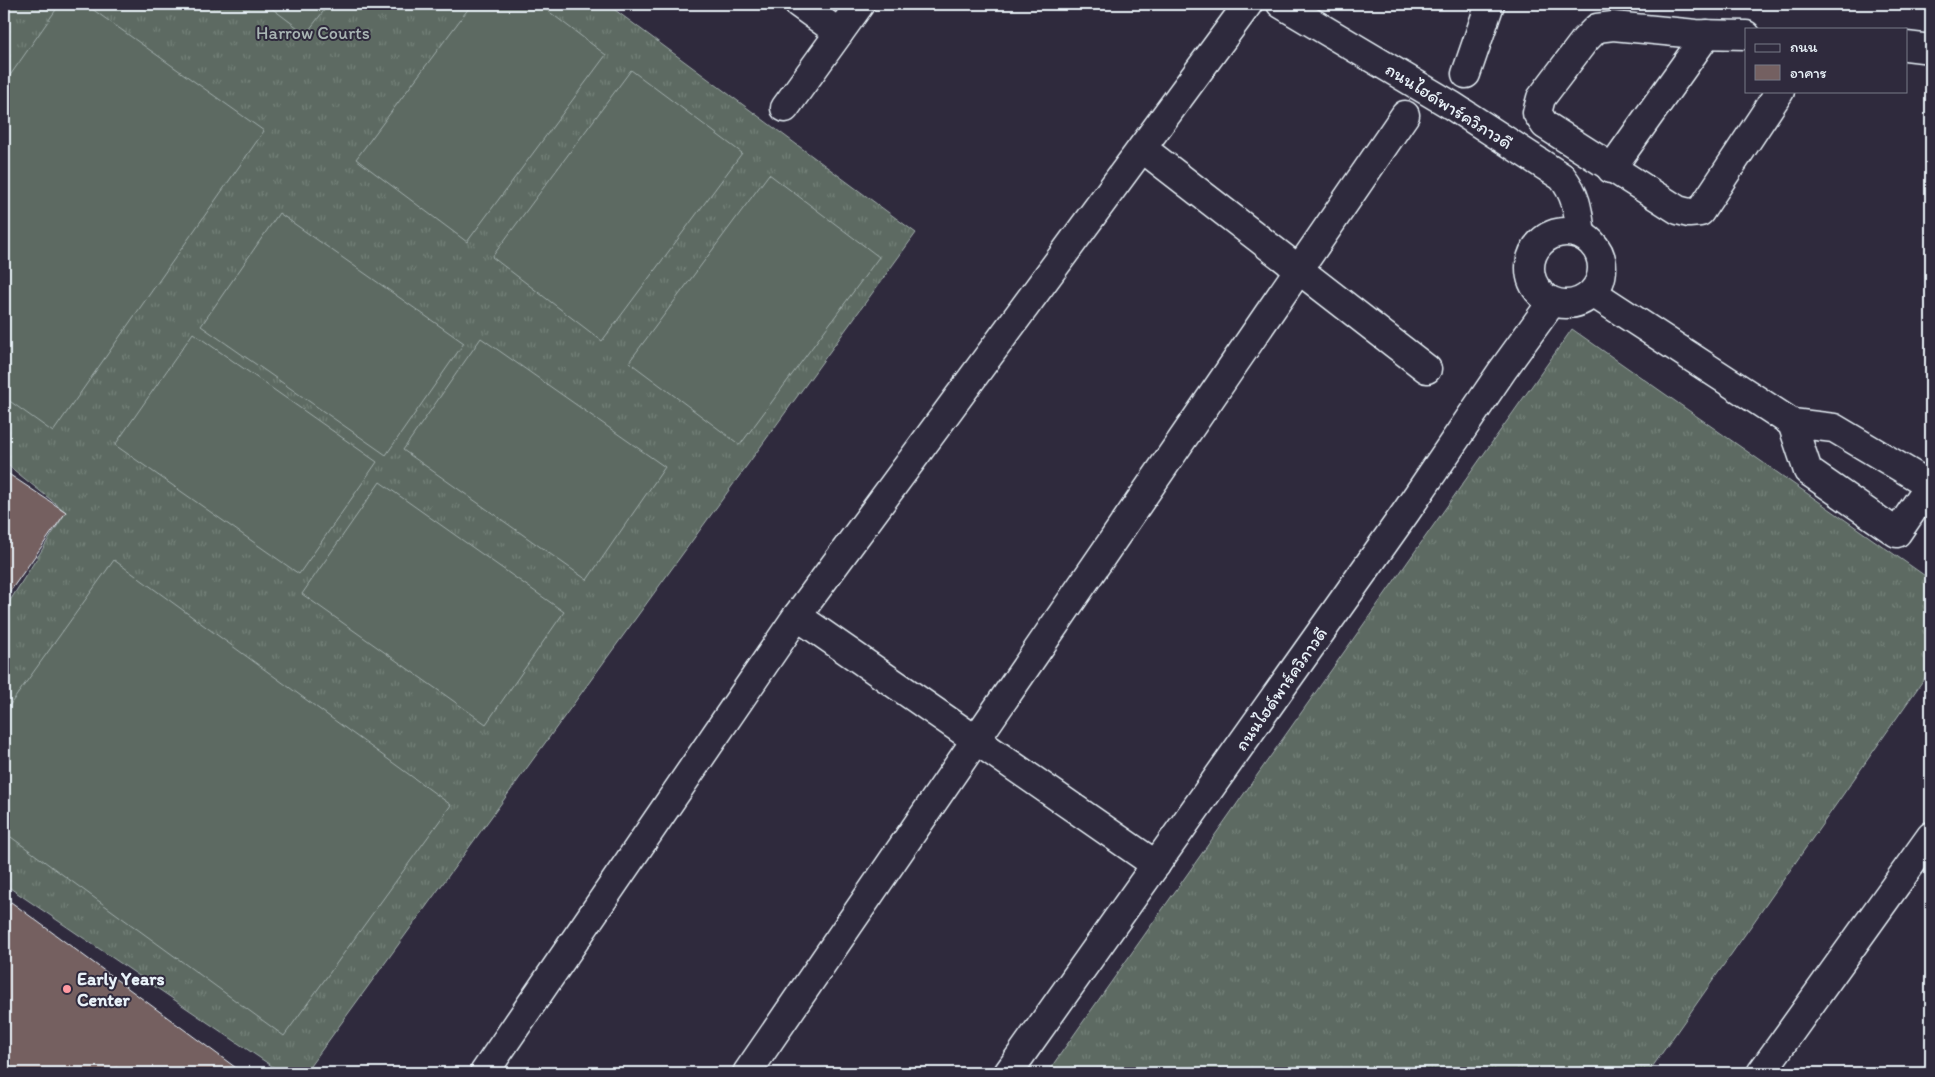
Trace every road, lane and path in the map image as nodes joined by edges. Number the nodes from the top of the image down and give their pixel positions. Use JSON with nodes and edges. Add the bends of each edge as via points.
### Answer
{"nodes":[{"id":1,"x":798,"y":4,"type":"edge"},
{"id":2,"x":860,"y":4,"type":"edge"},
{"id":3,"x":1248,"y":4,"type":"edge"},
{"id":4,"x":1282,"y":4,"type":"edge"},
{"id":5,"x":1490,"y":4,"type":"edge"},
{"id":6,"x":839,"y":33,"type":"junction"},
{"id":7,"x":1707,"y":34,"type":"junction"},
{"id":8,"x":1745,"y":35,"type":"edge"},
{"id":9,"x":1466,"y":74,"type":"dead end"},
{"id":10,"x":1779,"y":92,"type":"edge"},
{"id":11,"x":785,"y":108,"type":"dead end"},
{"id":12,"x":1406,"y":115,"type":"dead end"},
{"id":13,"x":1142,"y":148,"type":"junction"},
{"id":14,"x":1611,"y":169,"type":"junction"},
{"id":15,"x":1581,"y":234,"type":"junction"},
{"id":16,"x":1299,"y":270,"type":"junction"},
{"id":17,"x":1594,"y":292,"type":"junction"},
{"id":18,"x":1552,"y":302,"type":"junction"},
{"id":19,"x":1427,"y":369,"type":"dead end"},
{"id":20,"x":1792,"y":423,"type":"junction"},
{"id":21,"x":1931,"y":484,"type":"edge"},
{"id":22,"x":797,"y":616,"type":"junction"},
{"id":23,"x":976,"y":740,"type":"junction"},
{"id":24,"x":1931,"y":836,"type":"edge"},
{"id":25,"x":1156,"y":865,"type":"junction"},
{"id":26,"x":484,"y":1073,"type":"edge"},
{"id":27,"x":747,"y":1073,"type":"edge"},
{"id":28,"x":1008,"y":1073,"type":"edge"},
{"id":29,"x":1761,"y":1073,"type":"edge"}],
"edges":[{"from":1,"to":6,"type":"street"},
{"from":2,"to":6,"type":"street"},
{"from":3,"to":13,"type":"street"},
{"from":4,"to":15,"type":"street","name":"ถนนไฮด์พาร์ควิภาวดี","via":[[1451,105],[1562,177],[1572,190]]},
{"from":5,"to":9,"type":"street"},
{"from":6,"to":11,"type":"street"},
{"from":7,"to":8,"type":"street"},
{"from":7,"to":14,"type":"street"},
{"from":7,"to":14,"type":"street","via":[[1613,26],[1597,28],[1540,98],[1537,113],[1545,125]]},
{"from":10,"to":14,"type":"street","via":[[1700,212],[1678,210]]},
{"from":12,"to":16,"type":"street"},
{"from":13,"to":16,"type":"street"},
{"from":13,"to":22,"type":"street"},
{"from":15,"to":17,"type":"street","via":[[1598,250],[1602,260],[1603,272]]},
{"from":15,"to":18,"type":"street","via":[[1558,232],[1539,244],[1532,253],[1531,276],[1542,296]]},
{"from":16,"to":19,"type":"street"},
{"from":16,"to":23,"type":"street"},
{"from":17,"to":18,"type":"street","via":[[1574,304]]},
{"from":17,"to":20,"type":"street"},
{"from":18,"to":25,"type":"street","name":"ถนนไฮด์พาร์ควิภาวดี"},
{"from":20,"to":21,"type":"street","via":[[1834,428]]},
{"from":20,"to":21,"type":"street","via":[[1808,471],[1896,533]]},
{"from":22,"to":23,"type":"street"},
{"from":22,"to":26,"type":"street"},
{"from":23,"to":25,"type":"street"},
{"from":23,"to":27,"type":"street"},
{"from":24,"to":29,"type":"street"},
{"from":25,"to":28,"type":"street","name":"ถนนไฮด์พาร์ควิภาวดี"}]}
